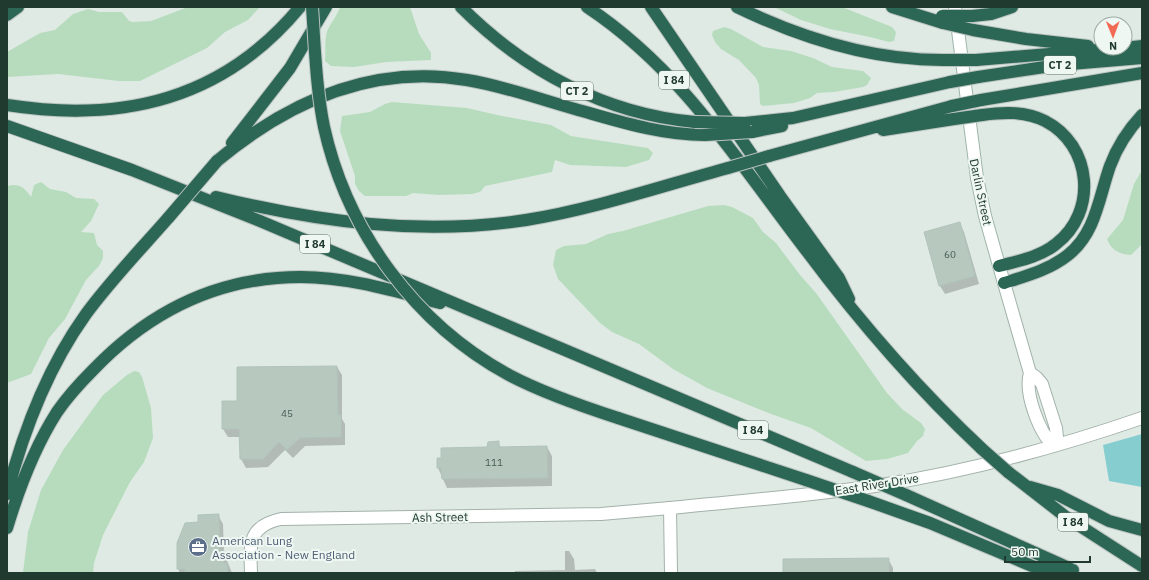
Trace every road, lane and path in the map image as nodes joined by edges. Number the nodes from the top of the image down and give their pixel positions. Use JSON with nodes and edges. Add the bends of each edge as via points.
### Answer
{"nodes":[{"id":1,"x":18,"y":7,"type":"edge"},
{"id":2,"x":300,"y":7,"type":"edge"},
{"id":3,"x":312,"y":7,"type":"edge"},
{"id":4,"x":326,"y":7,"type":"edge"},
{"id":5,"x":461,"y":7,"type":"edge"},
{"id":6,"x":587,"y":7,"type":"edge"},
{"id":7,"x":651,"y":7,"type":"edge"},
{"id":8,"x":737,"y":7,"type":"edge"},
{"id":9,"x":892,"y":7,"type":"edge"},
{"id":10,"x":955,"y":7,"type":"edge"},
{"id":11,"x":1012,"y":7,"type":"edge"},
{"id":12,"x":7,"y":15,"type":"edge"},
{"id":13,"x":943,"y":19,"type":"junction"},
{"id":14,"x":1093,"y":47,"type":"edge"},
{"id":15,"x":1093,"y":50,"type":"edge"},
{"id":16,"x":1142,"y":58,"type":"edge"},
{"id":17,"x":1142,"y":73,"type":"edge"},
{"id":18,"x":7,"y":105,"type":"edge"},
{"id":19,"x":1142,"y":115,"type":"edge"},
{"id":20,"x":7,"y":126,"type":"edge"},
{"id":21,"x":749,"y":128,"type":"junction"},
{"id":22,"x":834,"y":137,"type":"junction"},
{"id":23,"x":217,"y":161,"type":"junction"},
{"id":24,"x":155,"y":179,"type":"junction"},
{"id":25,"x":999,"y":266,"type":"junction"},
{"id":26,"x":1004,"y":283,"type":"junction"},
{"id":27,"x":473,"y":311,"type":"junction"},
{"id":28,"x":855,"y":313,"type":"junction"},
{"id":29,"x":1142,"y":418,"type":"edge"},
{"id":30,"x":1054,"y":446,"type":"junction"},
{"id":31,"x":1025,"y":485,"type":"junction"},
{"id":32,"x":7,"y":494,"type":"edge"},
{"id":33,"x":670,"y":508,"type":"junction"},
{"id":34,"x":7,"y":528,"type":"edge"},
{"id":35,"x":1142,"y":530,"type":"edge"},
{"id":36,"x":1142,"y":566,"type":"edge"},
{"id":37,"x":1076,"y":572,"type":"edge"},
{"id":38,"x":251,"y":573,"type":"edge"},
{"id":39,"x":671,"y":573,"type":"edge"}],
"edges":[{"from":1,"to":12,"type":"highway"},
{"from":2,"to":18,"type":"highway","via":[[274,35],[240,63],[205,83],[171,96],[138,106],[98,111]]},
{"from":3,"to":37,"type":"highway","bridge":true,"via":[[319,96],[329,146],[356,215],[374,248],[405,290],[430,316],[478,356],[542,391],[930,523],[1032,566]]},
{"from":4,"to":23,"type":"highway","via":[[288,72]]},
{"from":5,"to":21,"type":"highway","number":"CT 2","bridge":true,"via":[[524,60],[573,89],[632,110],[666,118]]},
{"from":6,"to":28,"type":"highway","number":"I 84","via":[[640,47],[694,102]]},
{"from":7,"to":28,"type":"highway","via":[[839,278]]},
{"from":8,"to":15,"type":"highway","number":"CT 2","bridge":true,"via":[[791,30],[836,44],[898,56],[976,60]]},
{"from":9,"to":13,"type":"highway","via":[[925,18]]},
{"from":10,"to":25,"type":"street","name":"Darlin Street","via":[[977,178]]},
{"from":11,"to":13,"type":"highway","bridge":true,"via":[[991,14]]},
{"from":13,"to":14,"type":"highway","bridge":true,"via":[[973,30]]},
{"from":16,"to":21,"type":"highway","number":"CT 2","bridge":true,"via":[[1058,65],[978,77],[870,100],[808,120]]},
{"from":17,"to":22,"type":"highway","bridge":true,"via":[[952,106]]},
{"from":19,"to":26,"type":"highway","via":[[1126,135],[1114,157],[1094,219],[1082,241],[1067,256],[1048,267]]},
{"from":20,"to":24,"type":"highway","number":"I 84"},
{"from":21,"to":23,"type":"highway","bridge":true,"via":[[705,135],[679,134],[640,127],[472,81],[412,77],[360,84],[311,100],[267,124]]},
{"from":22,"to":24,"type":"highway","bridge":true,"via":[[728,168],[544,216],[445,227],[379,225],[304,216],[226,199]]},
{"from":22,"to":25,"type":"highway","bridge":true,"via":[[982,115],[1017,113],[1050,124],[1074,147],[1081,162],[1084,177],[1081,209],[1065,236],[1043,253]]},
{"from":23,"to":32,"type":"highway","bridge":true,"via":[[96,300],[73,334],[33,414]]},
{"from":24,"to":27,"type":"highway","number":"I 84"},
{"from":25,"to":26,"type":"street","name":"Darlin Street"},
{"from":26,"to":30,"type":"street","name":"Darlin Street","via":[[1030,373],[1042,384],[1056,428]]},
{"from":27,"to":34,"type":"highway","via":[[367,285],[327,278],[301,277],[242,283],[184,303],[151,320],[129,336],[66,400],[33,457]]},
{"from":27,"to":37,"type":"highway","number":"I 84","bridge":true,"via":[[853,472]]},
{"from":28,"to":31,"type":"highway","number":"I 84","bridge":true,"via":[[914,381],[982,449]]},
{"from":29,"to":30,"type":"street","name":"East River Drive"},
{"from":30,"to":33,"type":"street","name":"East River Drive","via":[[939,474],[874,486]]},
{"from":31,"to":35,"type":"highway","via":[[1058,495],[1112,522]]},
{"from":31,"to":36,"type":"highway","number":"I 84","via":[[1081,527]]},
{"from":33,"to":38,"type":"street","name":"Ash Street","via":[[601,514],[281,519],[267,523],[256,532],[252,543]]},
{"from":33,"to":39,"type":"street"}]}
